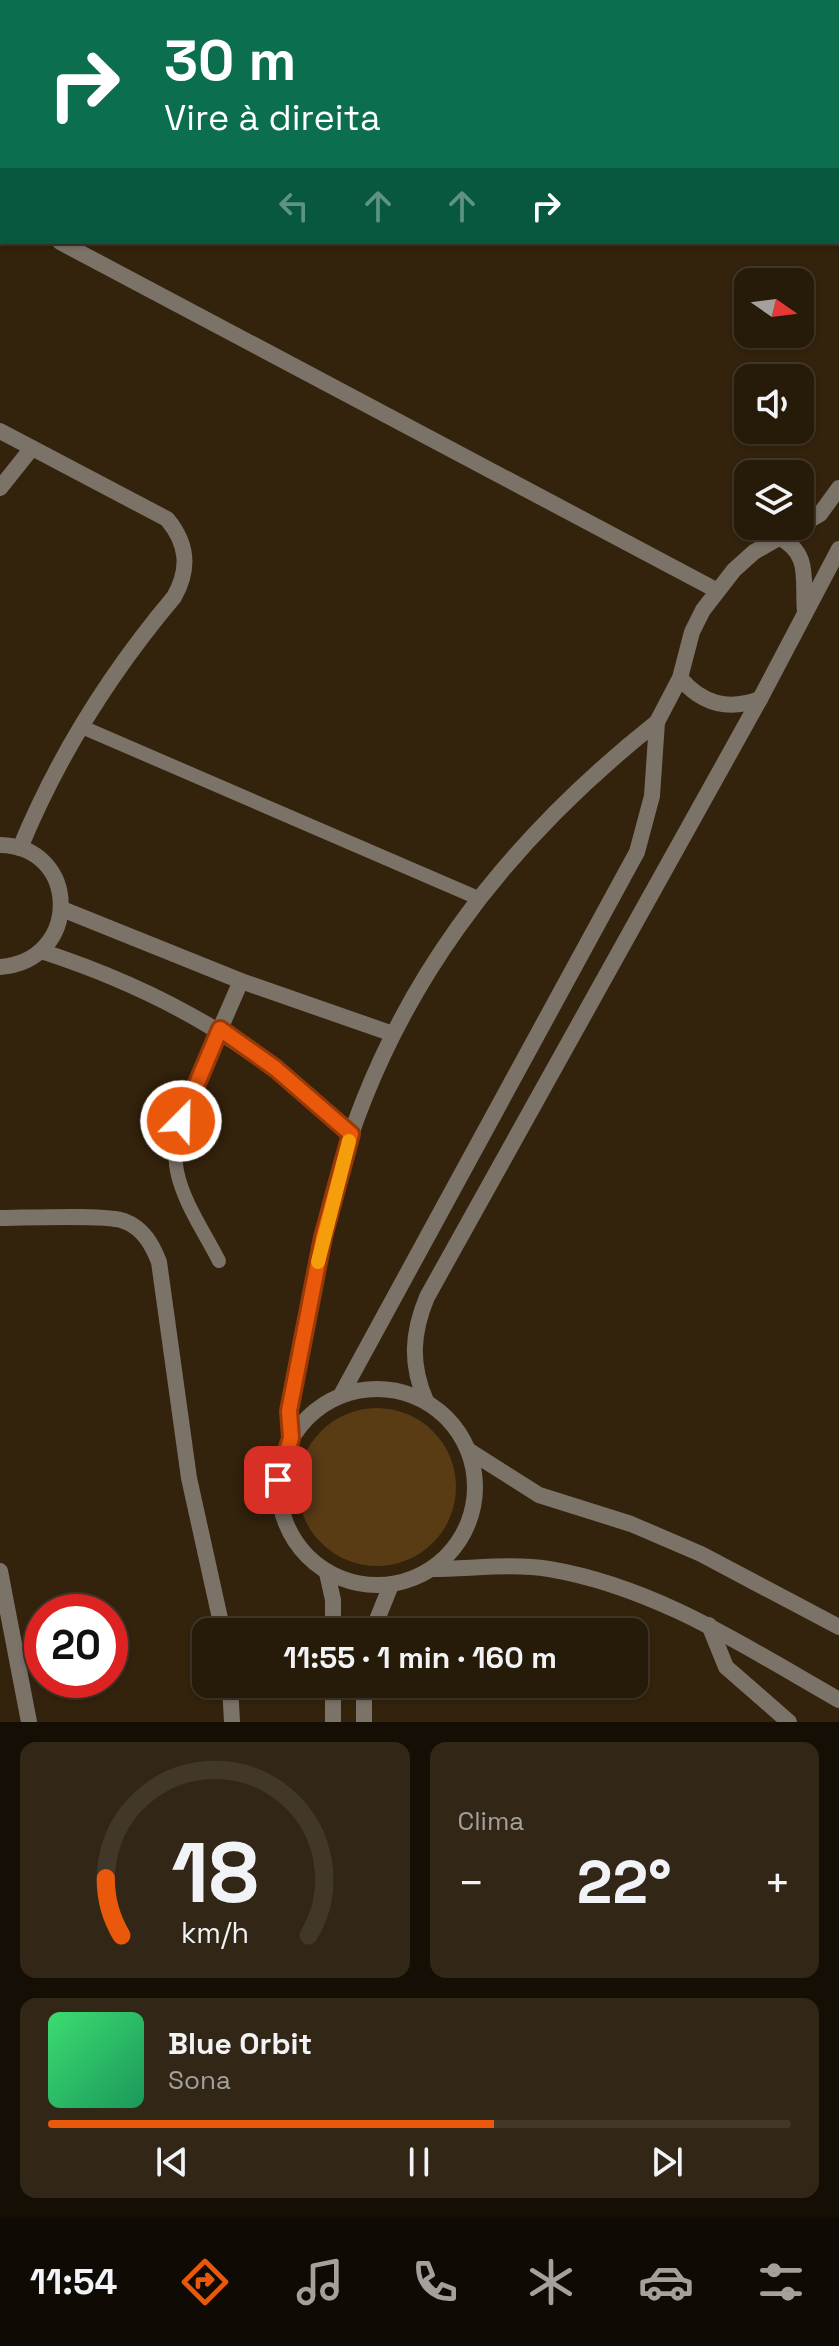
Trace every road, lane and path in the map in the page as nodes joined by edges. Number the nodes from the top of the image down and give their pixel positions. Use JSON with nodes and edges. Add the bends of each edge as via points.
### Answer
{"nodes":[{"id":1,"x":80,"y":247,"type":"edge"},
{"id":2,"x":0,"y":431,"type":"edge"},
{"id":3,"x":32,"y":448,"type":"junction"},
{"id":4,"x":0,"y":488,"type":"edge"},
{"id":5,"x":839,"y":488,"type":"edge"},
{"id":6,"x":814,"y":517,"type":"edge"},
{"id":7,"x":773,"y":540,"type":"edge"},
{"id":8,"x":783,"y":540,"type":"edge"},
{"id":9,"x":839,"y":549,"type":"edge"},
{"id":10,"x":716,"y":590,"type":"junction"},
{"id":11,"x":805,"y":613,"type":"junction"},
{"id":12,"x":680,"y":678,"type":"junction"},
{"id":13,"x":760,"y":699,"type":"junction"},
{"id":14,"x":657,"y":722,"type":"junction"},
{"id":15,"x":82,"y":727,"type":"junction"},
{"id":16,"x":0,"y":845,"type":"edge"},
{"id":17,"x":20,"y":848,"type":"junction"},
{"id":18,"x":478,"y":898,"type":"junction"},
{"id":19,"x":62,"y":909,"type":"junction"},
{"id":20,"x":41,"y":951,"type":"junction"},
{"id":21,"x":0,"y":967,"type":"edge"},
{"id":22,"x":241,"y":981,"type":"junction"},
{"id":23,"x":220,"y":1029,"type":"junction"},
{"id":24,"x":393,"y":1034,"type":"junction"},
{"id":25,"x":351,"y":1134,"type":"junction"},
{"id":26,"x":0,"y":1218,"type":"edge"},
{"id":27,"x":219,"y":1261,"type":"dead end"},
{"id":28,"x":341,"y":1395,"type":"junction"},
{"id":29,"x":426,"y":1401,"type":"junction"},
{"id":30,"x":291,"y":1438,"type":"junction"},
{"id":31,"x":468,"y":1450,"type":"junction"},
{"id":32,"x":432,"y":1569,"type":"junction"},
{"id":33,"x":0,"y":1571,"type":"edge"},
{"id":34,"x":327,"y":1573,"type":"junction"},
{"id":35,"x":391,"y":1585,"type":"junction"},
{"id":36,"x":220,"y":1618,"type":"edge"},
{"id":37,"x":333,"y":1618,"type":"edge"},
{"id":38,"x":378,"y":1618,"type":"edge"},
{"id":39,"x":709,"y":1625,"type":"junction"},
{"id":40,"x":839,"y":1627,"type":"edge"},
{"id":41,"x":7,"y":1644,"type":"edge"},
{"id":42,"x":231,"y":1698,"type":"edge"},
{"id":43,"x":333,"y":1698,"type":"edge"},
{"id":44,"x":364,"y":1698,"type":"edge"},
{"id":45,"x":839,"y":1700,"type":"edge"},
{"id":46,"x":787,"y":1721,"type":"edge"},
{"id":47,"x":29,"y":1722,"type":"edge"},
{"id":48,"x":232,"y":1722,"type":"edge"},
{"id":49,"x":333,"y":1722,"type":"edge"},
{"id":50,"x":364,"y":1722,"type":"edge"}],
"edges":[{"from":1,"to":10,"type":"street"},
{"from":2,"to":3,"type":"street"},
{"from":3,"to":4,"type":"street"},
{"from":3,"to":15,"type":"street","via":[[167,519],[186,556],[174,597],[112,674]]},
{"from":5,"to":6,"type":"street"},
{"from":7,"to":10,"type":"street"},
{"from":8,"to":11,"type":"street","via":[[802,558]]},
{"from":9,"to":11,"type":"street"},
{"from":10,"to":12,"type":"street","via":[[692,632]]},
{"from":11,"to":13,"type":"street"},
{"from":12,"to":13,"type":"street","via":[[710,702],[735,706]]},
{"from":12,"to":14,"type":"street"},
{"from":13,"to":29,"type":"street","via":[[427,1297],[414,1343],[416,1374]]},
{"from":14,"to":18,"type":"street","via":[[543,822]]},
{"from":14,"to":28,"type":"street","via":[[652,796],[637,852]]},
{"from":15,"to":17,"type":"street","via":[[61,759]]},
{"from":15,"to":18,"type":"lane"},
{"from":16,"to":17,"type":"street"},
{"from":17,"to":19,"type":"street","via":[[46,865],[55,878]]},
{"from":18,"to":24,"type":"street"},
{"from":19,"to":20,"type":"street","via":[[52,939]]},
{"from":19,"to":22,"type":"street"},
{"from":20,"to":21,"type":"street"},
{"from":20,"to":23,"type":"street","via":[[143,989]]},
{"from":22,"to":23,"type":"street"},
{"from":22,"to":24,"type":"street"},
{"from":23,"to":25,"type":"street"},
{"from":23,"to":27,"type":"lane","via":[[181,1121],[175,1153],[181,1185]]},
{"from":24,"to":25,"type":"street"},
{"from":25,"to":30,"type":"street","via":[[323,1237],[289,1411]]},
{"from":26,"to":36,"type":"street","via":[[121,1219],[153,1247],[189,1478]]},
{"from":28,"to":29,"type":"street","via":[[384,1388]]},
{"from":28,"to":30,"type":"street","via":[[304,1420]]},
{"from":29,"to":31,"type":"street","via":[[458,1431]]},
{"from":30,"to":34,"type":"street","via":[[278,1480],[285,1524],[309,1560]]},
{"from":31,"to":32,"type":"street","via":[[474,1472],[471,1516],[449,1554]]},
{"from":31,"to":40,"type":"street","via":[[539,1495],[631,1524],[701,1554]]},
{"from":32,"to":35,"type":"street"},
{"from":32,"to":39,"type":"street","via":[[546,1569],[626,1587]]},
{"from":33,"to":41,"type":"street"},
{"from":34,"to":35,"type":"street","via":[[369,1586]]},
{"from":34,"to":37,"type":"street"},
{"from":35,"to":38,"type":"street"},
{"from":39,"to":45,"type":"street"},
{"from":39,"to":46,"type":"street","via":[[726,1667]]},
{"from":41,"to":47,"type":"street"},
{"from":42,"to":48,"type":"street"},
{"from":43,"to":49,"type":"street"},
{"from":44,"to":50,"type":"street"}]}
